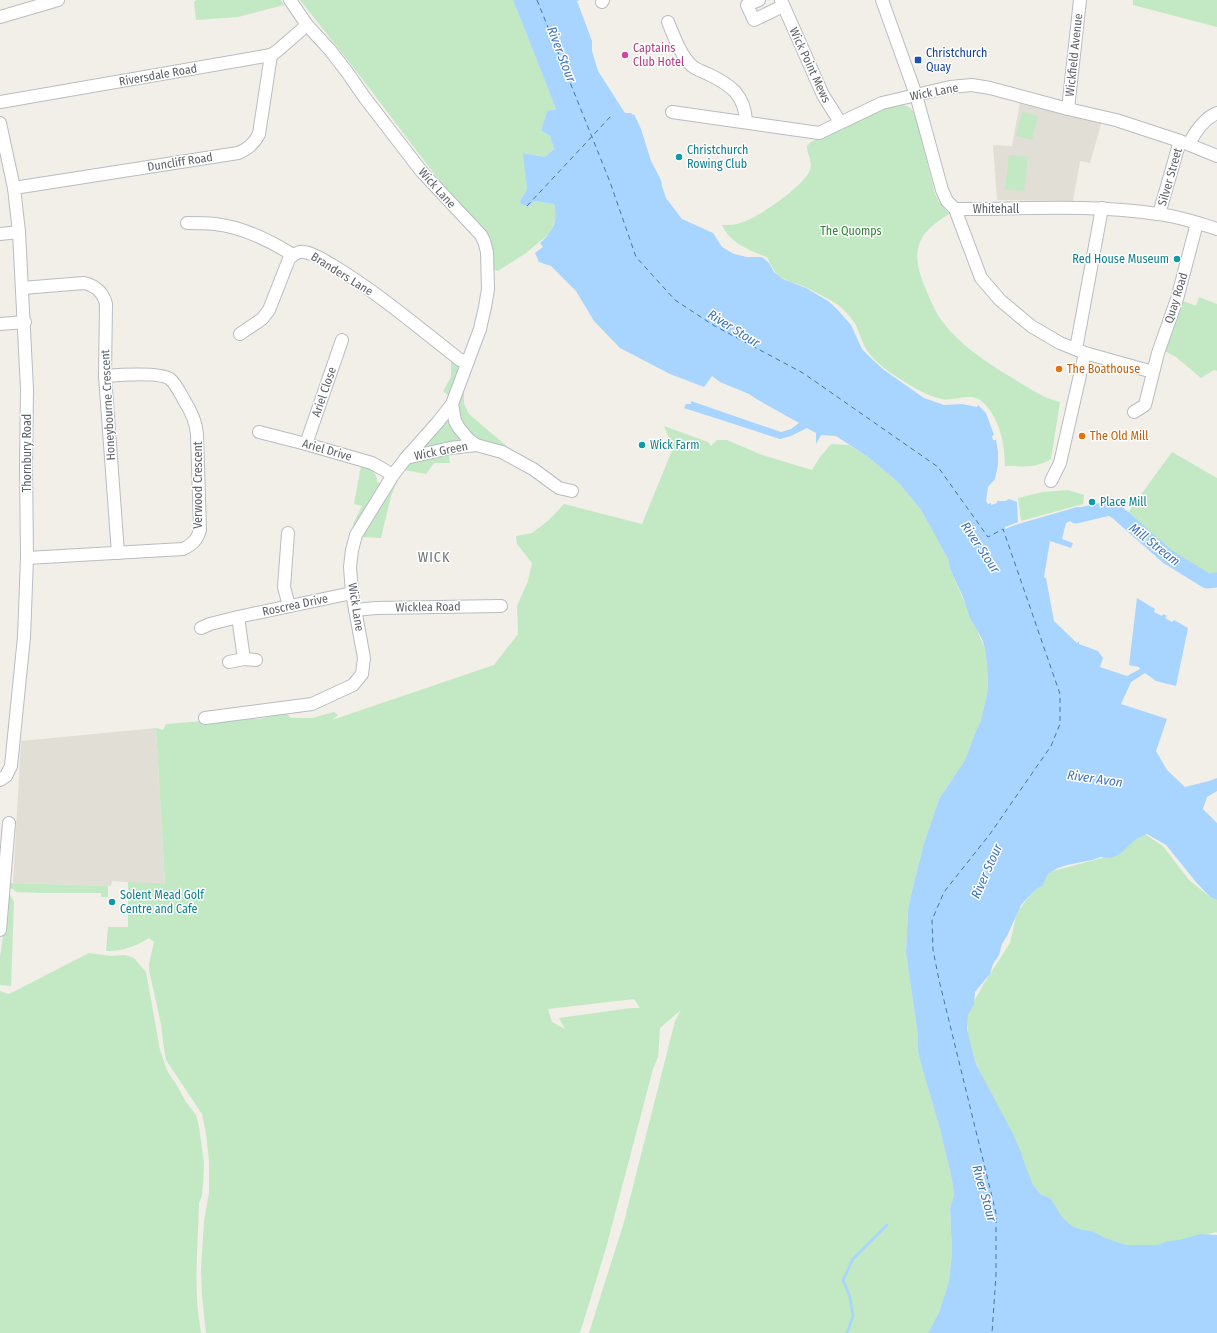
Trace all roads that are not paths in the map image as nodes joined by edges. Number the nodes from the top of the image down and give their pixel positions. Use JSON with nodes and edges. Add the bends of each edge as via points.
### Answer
{"nodes":[{"id":1,"x":58,"y":0,"type":"edge"},
{"id":2,"x":290,"y":0,"type":"edge"},
{"id":3,"x":759,"y":0,"type":"edge"},
{"id":4,"x":882,"y":0,"type":"edge"},
{"id":5,"x":1080,"y":0,"type":"edge"},
{"id":6,"x":782,"y":3,"type":"edge"},
{"id":7,"x":0,"y":17,"type":"edge"},
{"id":8,"x":668,"y":22,"type":"dead end"},
{"id":9,"x":307,"y":26,"type":"junction"},
{"id":10,"x":271,"y":55,"type":"junction"},
{"id":11,"x":916,"y":95,"type":"junction"},
{"id":12,"x":0,"y":102,"type":"edge"},
{"id":13,"x":1068,"y":109,"type":"junction"},
{"id":14,"x":672,"y":112,"type":"dead end"},
{"id":15,"x":1217,"y":113,"type":"edge"},
{"id":16,"x":0,"y":122,"type":"edge"},
{"id":17,"x":746,"y":122,"type":"junction"},
{"id":18,"x":840,"y":122,"type":"junction"},
{"id":19,"x":1184,"y":143,"type":"junction"},
{"id":20,"x":3,"y":147,"type":"edge"},
{"id":21,"x":1217,"y":156,"type":"edge"},
{"id":22,"x":14,"y":188,"type":"junction"},
{"id":23,"x":1102,"y":208,"type":"junction"},
{"id":24,"x":955,"y":209,"type":"junction"},
{"id":25,"x":1159,"y":214,"type":"junction"},
{"id":26,"x":187,"y":223,"type":"dead end"},
{"id":27,"x":1197,"y":223,"type":"junction"},
{"id":28,"x":1217,"y":230,"type":"edge"},
{"id":29,"x":19,"y":232,"type":"junction"},
{"id":30,"x":0,"y":234,"type":"edge"},
{"id":31,"x":293,"y":255,"type":"junction"},
{"id":32,"x":22,"y":288,"type":"junction"},
{"id":33,"x":25,"y":322,"type":"junction"},
{"id":34,"x":0,"y":324,"type":"edge"},
{"id":35,"x":240,"y":334,"type":"dead end"},
{"id":36,"x":342,"y":340,"type":"dead end"},
{"id":37,"x":1081,"y":351,"type":"junction"},
{"id":38,"x":468,"y":361,"type":"junction"},
{"id":39,"x":1153,"y":372,"type":"junction"},
{"id":40,"x":105,"y":376,"type":"junction"},
{"id":41,"x":452,"y":404,"type":"junction"},
{"id":42,"x":1134,"y":412,"type":"dead end"},
{"id":43,"x":259,"y":432,"type":"dead end"},
{"id":44,"x":306,"y":444,"type":"junction"},
{"id":45,"x":476,"y":445,"type":"junction"},
{"id":46,"x":406,"y":458,"type":"junction"},
{"id":47,"x":393,"y":475,"type":"junction"},
{"id":48,"x":1051,"y":481,"type":"dead end"},
{"id":49,"x":572,"y":491,"type":"dead end"},
{"id":50,"x":288,"y":533,"type":"dead end"},
{"id":51,"x":118,"y":554,"type":"junction"},
{"id":52,"x":27,"y":558,"type":"junction"},
{"id":53,"x":352,"y":593,"type":"junction"},
{"id":54,"x":289,"y":606,"type":"junction"},
{"id":55,"x":501,"y":606,"type":"dead end"},
{"id":56,"x":355,"y":610,"type":"junction"},
{"id":57,"x":238,"y":617,"type":"junction"},
{"id":58,"x":201,"y":628,"type":"dead end"},
{"id":59,"x":229,"y":662,"type":"dead end"},
{"id":60,"x":205,"y":718,"type":"dead end"},
{"id":61,"x":0,"y":780,"type":"edge"},
{"id":62,"x":9,"y":823,"type":"dead end"},
{"id":63,"x":1,"y":898,"type":"edge"},
{"id":64,"x":0,"y":930,"type":"edge"}],
"edges":[{"from":1,"to":7,"type":"street"},
{"from":2,"to":9,"type":"street","name":"Wick Lane"},
{"from":3,"to":6,"type":"street","name":"Wick Point Mews","via":[[747,5],[754,20]]},
{"from":4,"to":11,"type":"street"},
{"from":5,"to":13,"type":"street","name":"Wickfield Avenue"},
{"from":6,"to":18,"type":"street","name":"Wick Point Mews","via":[[823,95]]},
{"from":8,"to":17,"type":"street","via":[[685,59],[693,67],[732,88],[746,112]]},
{"from":9,"to":10,"type":"street","name":"Riversdale Road"},
{"from":9,"to":38,"type":"street","name":"Wick Lane","via":[[330,50],[422,172],[484,241],[487,252],[487,299],[480,329]]},
{"from":10,"to":12,"type":"street","name":"Riversdale Road"},
{"from":10,"to":22,"type":"street","name":"Duncliff Road","via":[[259,134],[247,149],[238,153]]},
{"from":11,"to":13,"type":"street","name":"Wick Lane","via":[[972,85]]},
{"from":11,"to":18,"type":"street","name":"Wick Lane","via":[[882,103]]},
{"from":11,"to":24,"type":"street","via":[[942,190],[947,201]]},
{"from":13,"to":19,"type":"street","name":"Wick Lane","via":[[1116,120]]},
{"from":14,"to":17,"type":"street","name":"Wick Lane"},
{"from":15,"to":19,"type":"street","name":"Silver Street","via":[[1202,123]]},
{"from":16,"to":20,"type":"street","name":"Thornbury Road"},
{"from":17,"to":18,"type":"street","name":"Wick Lane","via":[[819,132]]},
{"from":19,"to":21,"type":"street","name":"Wick Lane"},
{"from":19,"to":25,"type":"street","name":"Silver Street"},
{"from":20,"to":22,"type":"street","name":"Thornbury Road"},
{"from":22,"to":29,"type":"street","name":"Thornbury Road"},
{"from":23,"to":24,"type":"street","name":"Whitehall"},
{"from":23,"to":25,"type":"street","name":"Whitehall"},
{"from":23,"to":37,"type":"street"},
{"from":24,"to":37,"type":"street","via":[[982,278],[1000,300],[1031,326],[1060,343]]},
{"from":25,"to":27,"type":"street","name":"Whitehall"},
{"from":26,"to":31,"type":"street","via":[[232,227],[257,235]]},
{"from":27,"to":28,"type":"street","name":"Whitehall"},
{"from":27,"to":39,"type":"street","name":"Quay Road","via":[[1178,299]]},
{"from":29,"to":30,"type":"street"},
{"from":29,"to":32,"type":"street","name":"Thornbury Road"},
{"from":31,"to":35,"type":"street","name":"Branders Lane","via":[[269,310],[262,320]]},
{"from":31,"to":38,"type":"street","name":"Branders Lane","via":[[302,251],[309,252],[338,268],[460,360]]},
{"from":32,"to":33,"type":"street","name":"Thornbury Road"},
{"from":32,"to":40,"type":"street","name":"Honeybourne Crescent","via":[[84,283],[91,285],[104,296]]},
{"from":33,"to":34,"type":"street"},
{"from":33,"to":52,"type":"street","name":"Thornbury Road"},
{"from":36,"to":44,"type":"street","name":"Ariel Close"},
{"from":37,"to":39,"type":"street"},
{"from":37,"to":48,"type":"street","via":[[1060,463]]},
{"from":38,"to":41,"type":"street","name":"Wick Lane"},
{"from":39,"to":42,"type":"street","name":"Quay Road","via":[[1145,405]]},
{"from":40,"to":51,"type":"street","name":"Honeybourne Crescent"},
{"from":40,"to":51,"type":"street","name":"Verwood Crescent","via":[[160,375],[169,379],[191,410],[202,435],[200,530],[197,539],[184,549]]},
{"from":41,"to":45,"type":"street","via":[[459,428]]},
{"from":41,"to":46,"type":"street","name":"Wick Lane"},
{"from":43,"to":44,"type":"street","name":"Ariel Drive"},
{"from":44,"to":47,"type":"street","name":"Ariel Drive","via":[[372,463]]},
{"from":45,"to":46,"type":"street","name":"Wick Green"},
{"from":45,"to":49,"type":"street","via":[[502,452],[560,488]]},
{"from":46,"to":47,"type":"street","name":"Wick Lane"},
{"from":47,"to":53,"type":"street","name":"Wick Lane","via":[[356,535],[350,567]]},
{"from":50,"to":54,"type":"street","via":[[284,587]]},
{"from":51,"to":52,"type":"street","name":"Verwood Crescent"},
{"from":52,"to":61,"type":"street","name":"Thornbury Road","via":[[24,637],[11,766],[6,776]]},
{"from":53,"to":54,"type":"street","name":"Roscrea Drive"},
{"from":53,"to":56,"type":"street","name":"Wick Lane"},
{"from":54,"to":57,"type":"street","name":"Roscrea Drive"},
{"from":55,"to":56,"type":"street","name":"Wicklea Road"},
{"from":56,"to":60,"type":"street","name":"Wick Lane","via":[[364,663],[362,674],[353,685],[300,707]]},
{"from":57,"to":58,"type":"street","name":"Roscrea Drive"},
{"from":57,"to":59,"type":"street","via":[[250,660]]},
{"from":62,"to":63,"type":"street"},
{"from":63,"to":64,"type":"street"}]}
